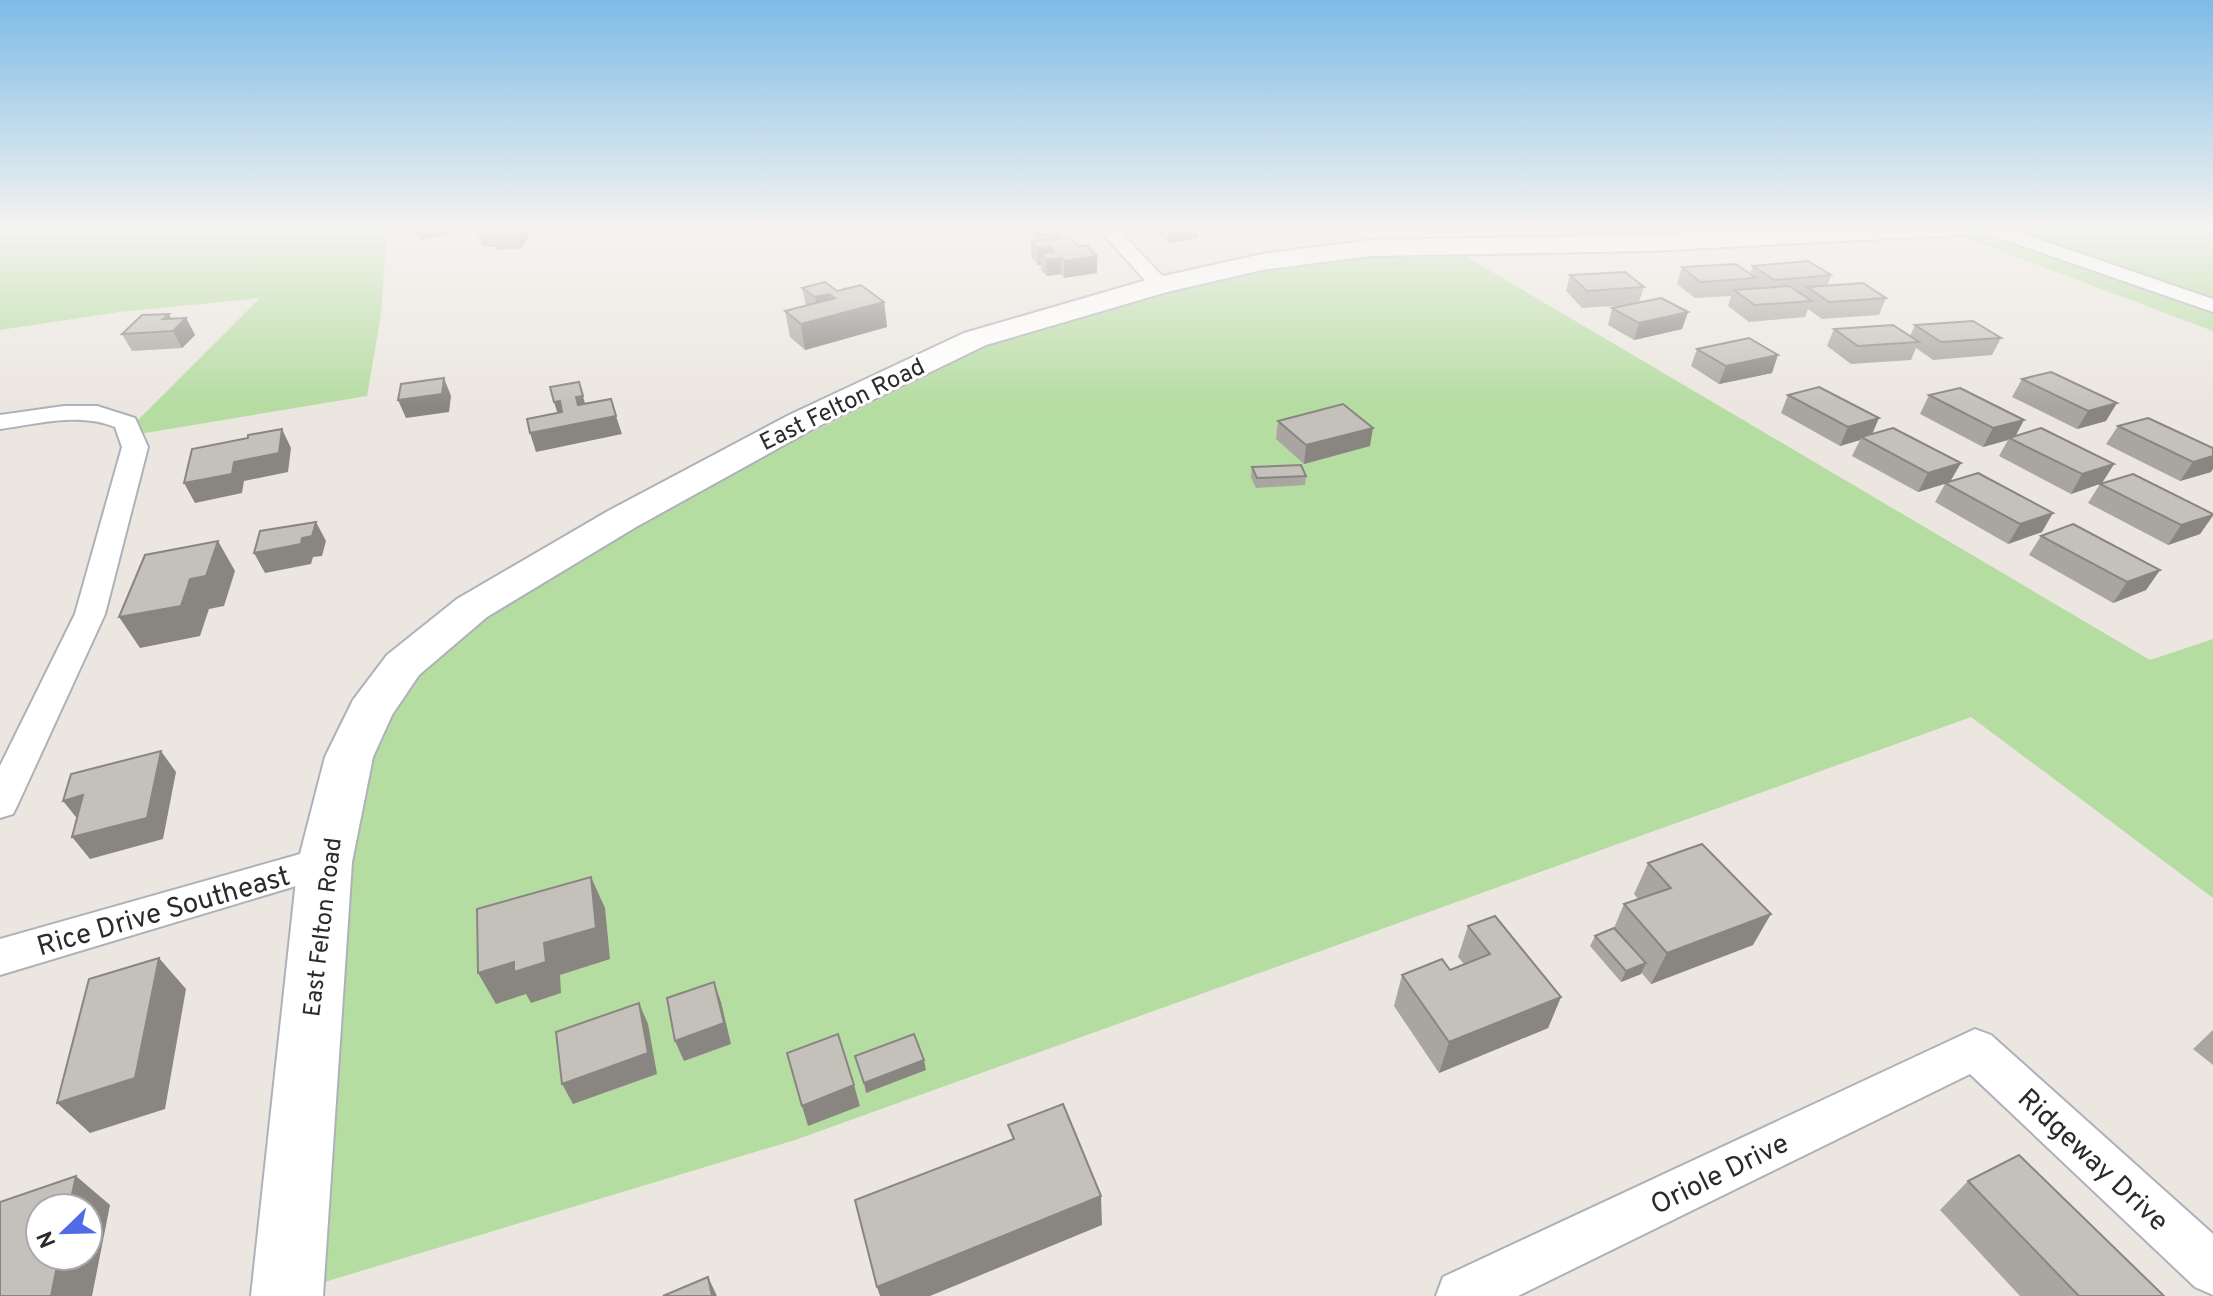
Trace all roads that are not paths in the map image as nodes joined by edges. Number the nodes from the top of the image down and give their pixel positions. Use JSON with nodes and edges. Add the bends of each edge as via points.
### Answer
{"nodes":[{"id":1,"x":1155,"y":286,"type":"edge"},
{"id":2,"x":2156,"y":286,"type":"edge"},
{"id":3,"x":2213,"y":306,"type":"edge"},
{"id":4,"x":0,"y":422,"type":"edge"},
{"id":5,"x":0,"y":804,"type":"edge"},
{"id":6,"x":325,"y":862,"type":"junction"},
{"id":7,"x":0,"y":957,"type":"edge"},
{"id":8,"x":1975,"y":1049,"type":"joint"},
{"id":9,"x":2213,"y":1269,"type":"edge"},
{"id":10,"x":287,"y":1296,"type":"edge"},
{"id":11,"x":1462,"y":1296,"type":"edge"}],
"edges":[{"from":1,"to":6,"type":"street","name":"East Felton Road","via":[[975,339],[801,422],[472,608],[403,665],[370,711],[349,757]]},
{"from":2,"to":3,"type":"street"},
{"from":4,"to":5,"type":"street","via":[[111,414],[126,423],[135,447],[90,614]]},
{"from":6,"to":7,"type":"street","name":"Rice Drive Southeast"},
{"from":6,"to":10,"type":"street","name":"East Felton Road"},
{"from":8,"to":9,"type":"street","name":"Ridgeway Drive"},
{"from":8,"to":11,"type":"street","name":"Oriole Drive"}]}
